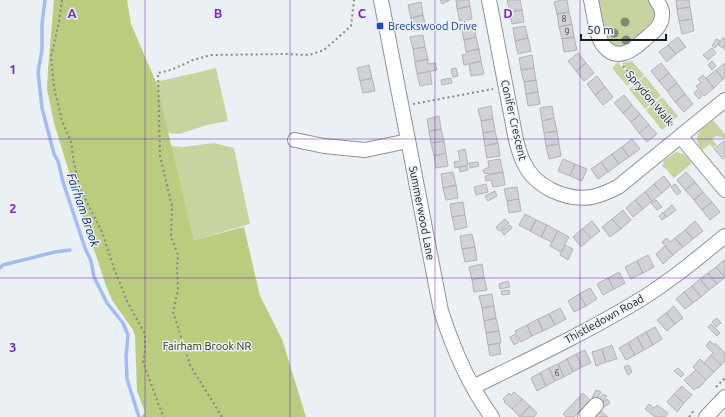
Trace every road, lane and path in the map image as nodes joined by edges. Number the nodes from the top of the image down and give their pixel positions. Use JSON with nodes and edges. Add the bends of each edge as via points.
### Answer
{"nodes":[{"id":1,"x":62,"y":0,"type":"edge"},
{"id":2,"x":354,"y":0,"type":"edge"},
{"id":3,"x":381,"y":0,"type":"edge"},
{"id":4,"x":489,"y":0,"type":"edge"},
{"id":5,"x":591,"y":0,"type":"edge"},
{"id":6,"x":656,"y":0,"type":"edge"},
{"id":7,"x":619,"y":60,"type":"dead end"},
{"id":8,"x":506,"y":86,"type":"junction"},
{"id":9,"x":725,"y":100,"type":"edge"},
{"id":10,"x":402,"y":106,"type":"junction"},
{"id":11,"x":681,"y":136,"type":"junction"},
{"id":12,"x":295,"y":140,"type":"dead end"},
{"id":13,"x":408,"y":141,"type":"junction"},
{"id":14,"x":725,"y":190,"type":"edge"},
{"id":15,"x":725,"y":236,"type":"edge"},
{"id":16,"x":473,"y":387,"type":"junction"},
{"id":17,"x":725,"y":397,"type":"edge"},
{"id":18,"x":596,"y":405,"type":"dead end"},
{"id":19,"x":164,"y":417,"type":"edge"},
{"id":20,"x":222,"y":417,"type":"edge"},
{"id":21,"x":492,"y":417,"type":"edge"},
{"id":22,"x":585,"y":417,"type":"edge"},
{"id":23,"x":706,"y":417,"type":"edge"}],
"edges":[{"from":1,"to":19,"type":"path","via":[[51,57],[54,87],[62,121],[71,142],[80,188],[102,232],[127,301],[145,334],[143,362]]},
{"from":2,"to":20,"type":"path","via":[[351,26],[324,50],[309,55],[211,55],[158,73],[160,156],[172,206],[171,237],[178,255],[178,290],[173,312],[190,365]]},
{"from":3,"to":10,"type":"street","name":"Summerwood Lane"},
{"from":4,"to":8,"type":"street","name":"Conifer Crescent"},
{"from":5,"to":6,"type":"street","via":[[600,39],[612,53],[619,54],[636,47],[660,24],[662,11]]},
{"from":7,"to":11,"type":"path","name":"Sprydon Walk"},
{"from":8,"to":10,"type":"path"},
{"from":8,"to":11,"type":"street","name":"Conifer Crescent","via":[[516,140],[523,162],[538,181],[562,194],[591,197],[613,190]]},
{"from":9,"to":11,"type":"street","name":"Conifer Crescent"},
{"from":10,"to":13,"type":"street","name":"Summerwood Lane"},
{"from":11,"to":14,"type":"street","name":"Sprydon Walk"},
{"from":12,"to":13,"type":"street","via":[[364,150]]},
{"from":13,"to":16,"type":"street","name":"Summerwood Lane","via":[[441,311],[452,346]]},
{"from":15,"to":16,"type":"street","name":"Thistledown Road","via":[[679,274],[638,301]]},
{"from":16,"to":21,"type":"street","name":"Summerwood Lane"},
{"from":17,"to":23,"type":"street"},
{"from":18,"to":22,"type":"street"}]}
